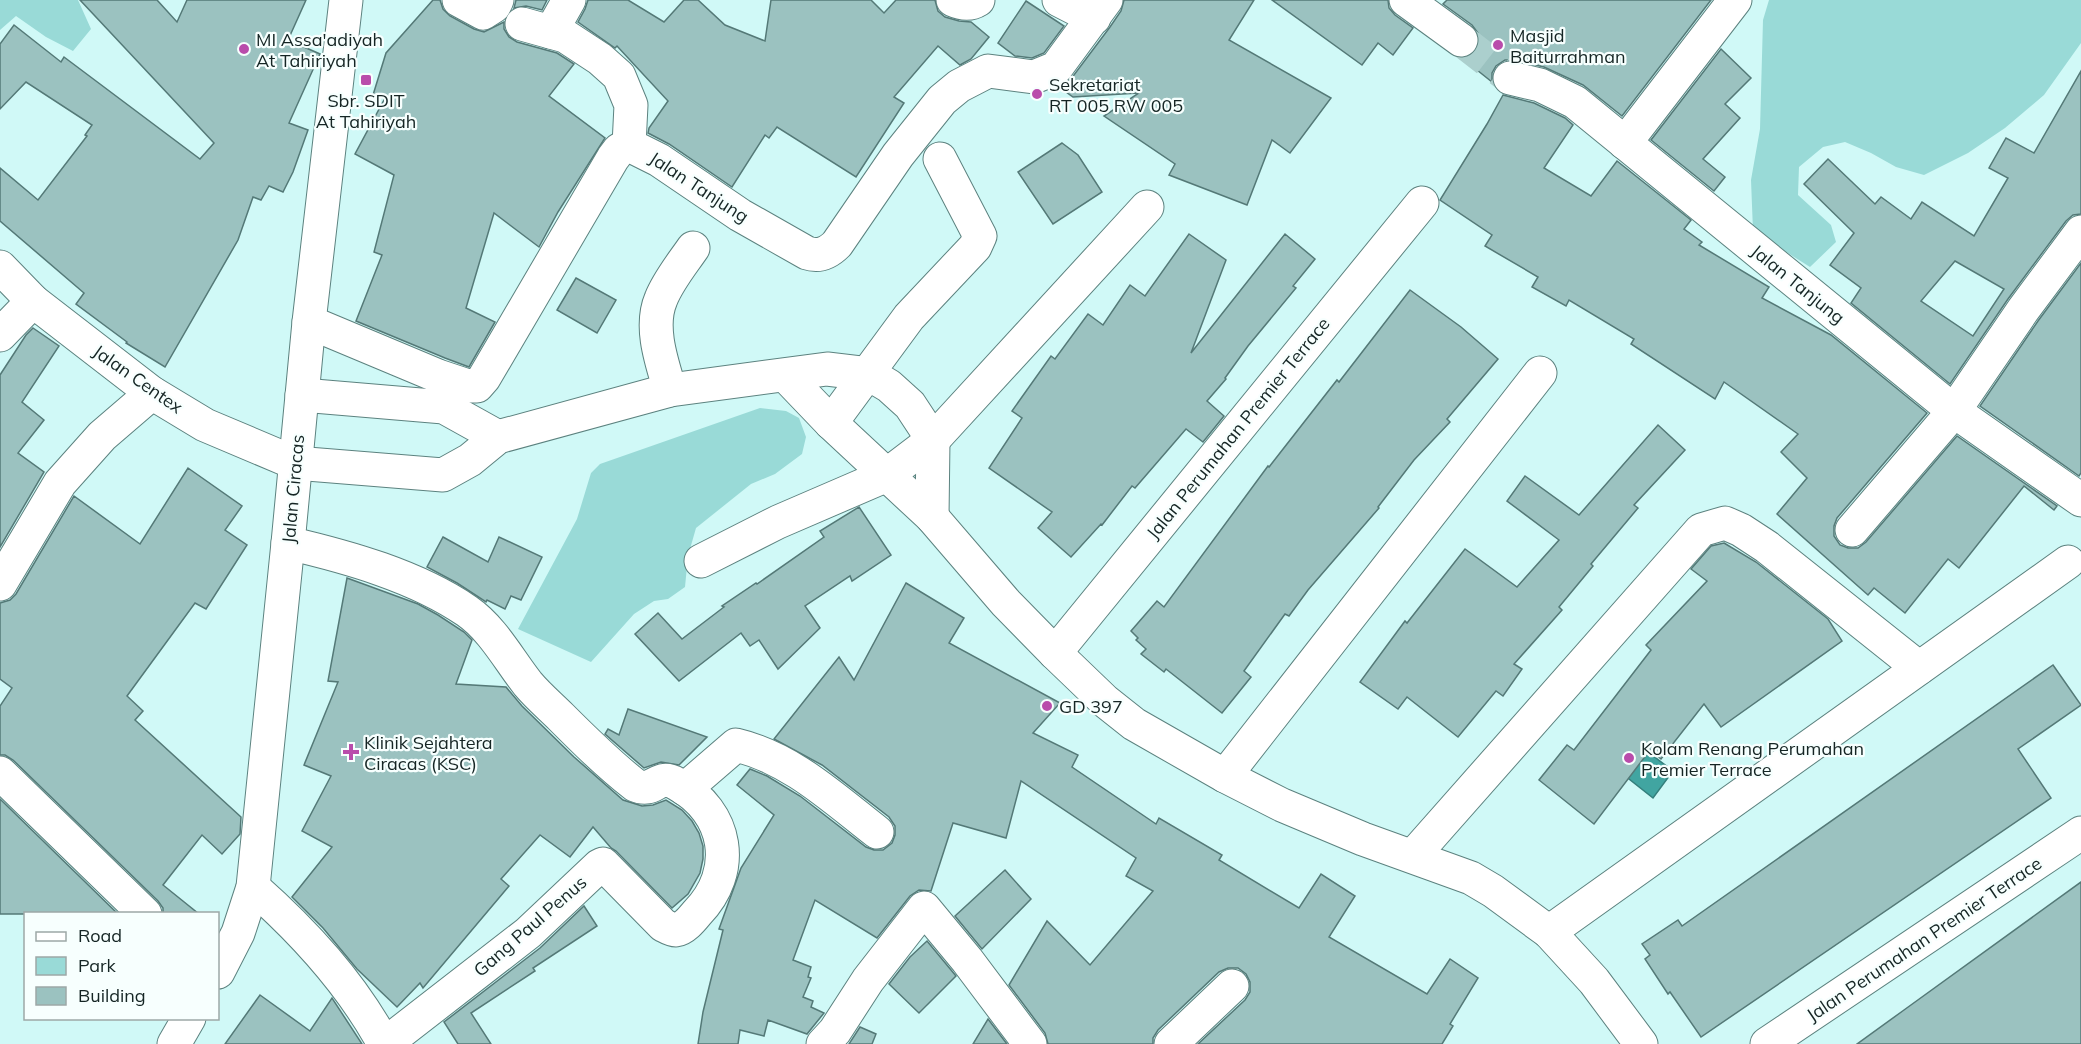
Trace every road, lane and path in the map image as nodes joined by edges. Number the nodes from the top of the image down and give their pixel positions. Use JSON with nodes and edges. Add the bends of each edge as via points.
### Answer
{"nodes":[{"id":1,"x":346,"y":0,"type":"edge"},
{"id":2,"x":459,"y":0,"type":"edge"},
{"id":3,"x":498,"y":0,"type":"edge"},
{"id":4,"x":569,"y":0,"type":"edge"},
{"id":5,"x":953,"y":0,"type":"edge"},
{"id":6,"x":978,"y":0,"type":"edge"},
{"id":7,"x":1059,"y":0,"type":"edge"},
{"id":8,"x":1735,"y":0,"type":"edge"},
{"id":9,"x":1425,"y":5,"type":"edge"},
{"id":10,"x":1100,"y":9,"type":"edge"},
{"id":11,"x":1461,"y":40,"type":"tunnel mouth"},
{"id":12,"x":1510,"y":78,"type":"tunnel mouth"},
{"id":13,"x":1625,"y":143,"type":"junction"},
{"id":14,"x":629,"y":145,"type":"junction"},
{"id":15,"x":940,"y":159,"type":"dead end"},
{"id":16,"x":1422,"y":203,"type":"dead end"},
{"id":17,"x":1147,"y":207,"type":"dead end"},
{"id":18,"x":2081,"y":232,"type":"edge"},
{"id":19,"x":693,"y":248,"type":"dead end"},
{"id":20,"x":0,"y":267,"type":"edge"},
{"id":21,"x":33,"y":301,"type":"junction"},
{"id":22,"x":309,"y":322,"type":"junction"},
{"id":23,"x":0,"y":335,"type":"edge"},
{"id":24,"x":1540,"y":373,"type":"dead end"},
{"id":25,"x":868,"y":374,"type":"junction"},
{"id":26,"x":786,"y":376,"type":"junction"},
{"id":27,"x":670,"y":390,"type":"junction"},
{"id":28,"x":152,"y":393,"type":"junction"},
{"id":29,"x":302,"y":395,"type":"junction"},
{"id":30,"x":1954,"y":411,"type":"junction"},
{"id":31,"x":831,"y":423,"type":"junction"},
{"id":32,"x":498,"y":437,"type":"junction"},
{"id":33,"x":933,"y":440,"type":"junction"},
{"id":34,"x":295,"y":463,"type":"junction"},
{"id":35,"x":887,"y":475,"type":"junction"},
{"id":36,"x":2081,"y":501,"type":"edge"},
{"id":37,"x":932,"y":517,"type":"junction"},
{"id":38,"x":1852,"y":530,"type":"dead end"},
{"id":39,"x":288,"y":543,"type":"junction"},
{"id":40,"x":700,"y":561,"type":"dead end"},
{"id":41,"x":2068,"y":562,"type":"dead end"},
{"id":42,"x":0,"y":584,"type":"edge"},
{"id":43,"x":1055,"y":653,"type":"junction"},
{"id":44,"x":1919,"y":668,"type":"junction"},
{"id":45,"x":0,"y":773,"type":"edge"},
{"id":46,"x":1225,"y":776,"type":"junction"},
{"id":47,"x":685,"y":789,"type":"junction"},
{"id":48,"x":877,"y":832,"type":"dead end"},
{"id":49,"x":2081,"y":833,"type":"edge"},
{"id":50,"x":1413,"y":856,"type":"junction"},
{"id":51,"x":253,"y":887,"type":"junction"},
{"id":52,"x":143,"y":912,"type":"edge"},
{"id":53,"x":1549,"y":932,"type":"junction"},
{"id":54,"x":219,"y":970,"type":"edge"},
{"id":55,"x":1233,"y":986,"type":"dead end"},
{"id":56,"x":188,"y":1020,"type":"edge"},
{"id":57,"x":174,"y":1044,"type":"edge"},
{"id":58,"x":384,"y":1044,"type":"edge"},
{"id":59,"x":823,"y":1044,"type":"edge"},
{"id":60,"x":1030,"y":1044,"type":"edge"},
{"id":61,"x":1171,"y":1044,"type":"edge"},
{"id":62,"x":1641,"y":1044,"type":"edge"},
{"id":63,"x":1767,"y":1044,"type":"edge"}],
"edges":[{"from":1,"to":22,"type":"street","name":"Jalan Ciracas"},
{"from":2,"to":3,"type":"street","via":[[483,13]]},
{"from":4,"to":14,"type":"street","via":[[537,28],[580,44],[619,76],[631,105]]},
{"from":5,"to":6,"type":"street","via":[[962,4]]},
{"from":7,"to":10,"type":"street"},
{"from":8,"to":13,"type":"street"},
{"from":9,"to":11,"type":"street"},
{"from":10,"to":14,"type":"street","name":"Jalan Tanjung","via":[[1063,62],[1050,72],[1034,77],[988,71],[959,86],[898,155],[837,244],[823,254],[797,248]]},
{"from":12,"to":13,"type":"street","name":"Jalan Tanjung","via":[[1540,85],[1575,102]]},
{"from":13,"to":30,"type":"street","name":"Jalan Tanjung"},
{"from":14,"to":22,"type":"street","name":"Jalan Tanjung","via":[[613,158],[477,386],[438,376]]},
{"from":15,"to":25,"type":"street","via":[[980,236],[970,254],[909,318]]},
{"from":16,"to":43,"type":"street","name":"Jalan Perumahan Premier Terrace"},
{"from":17,"to":33,"type":"street"},
{"from":18,"to":30,"type":"street"},
{"from":19,"to":27,"type":"street","via":[[661,299],[657,315],[660,355]]},
{"from":20,"to":21,"type":"street","name":"Jalan Centex"},
{"from":21,"to":23,"type":"street"},
{"from":21,"to":28,"type":"street","name":"Jalan Centex"},
{"from":22,"to":29,"type":"street","name":"Jalan Ciracas"},
{"from":24,"to":46,"type":"street"},
{"from":25,"to":26,"type":"street","via":[[827,369]]},
{"from":25,"to":31,"type":"street"},
{"from":25,"to":33,"type":"street","via":[[890,386],[910,405]]},
{"from":26,"to":27,"type":"street"},
{"from":26,"to":31,"type":"street"},
{"from":27,"to":32,"type":"street"},
{"from":28,"to":34,"type":"street","name":"Jalan Centex","via":[[205,425]]},
{"from":28,"to":42,"type":"street","via":[[102,436],[60,483]]},
{"from":29,"to":32,"type":"street","via":[[444,407]]},
{"from":29,"to":34,"type":"street","name":"Jalan Ciracas"},
{"from":30,"to":36,"type":"street","name":"Jalan Tanjung"},
{"from":30,"to":38,"type":"street"},
{"from":31,"to":35,"type":"street"},
{"from":32,"to":34,"type":"street","via":[[470,460],[443,475]]},
{"from":33,"to":35,"type":"street"},
{"from":33,"to":37,"type":"street"},
{"from":34,"to":39,"type":"street","name":"Jalan Ciracas"},
{"from":35,"to":37,"type":"street"},
{"from":35,"to":40,"type":"street"},
{"from":37,"to":43,"type":"street"},
{"from":39,"to":47,"type":"street","via":[[390,573],[468,612],[530,686],[627,779],[642,788],[662,779]]},
{"from":39,"to":51,"type":"street","name":"Jalan Ciracas"},
{"from":41,"to":44,"type":"street"},
{"from":43,"to":46,"type":"street","via":[[1134,724]]},
{"from":44,"to":50,"type":"street","via":[[1741,530],[1725,523],[1701,530]]},
{"from":44,"to":53,"type":"street"},
{"from":45,"to":52,"type":"street"},
{"from":46,"to":50,"type":"street","via":[[1282,805]]},
{"from":47,"to":48,"type":"street","via":[[736,745],[781,761]]},
{"from":47,"to":58,"type":"street","name":"Gang Paul Penus","via":[[708,810],[722,839],[721,872],[700,910],[688,922],[674,930],[663,925],[603,864],[598,866],[528,933]]},
{"from":49,"to":63,"type":"street","name":"Jalan Perumahan Premier Terrace"},
{"from":50,"to":53,"type":"street","via":[[1471,878]]},
{"from":51,"to":54,"type":"street","name":"Jalan Ciracas","via":[[238,933]]},
{"from":51,"to":58,"type":"street","via":[[330,964]]},
{"from":53,"to":62,"type":"street","via":[[1594,981]]},
{"from":55,"to":61,"type":"street"},
{"from":56,"to":57,"type":"street"},
{"from":59,"to":60,"type":"street","via":[[924,908]]}]}
